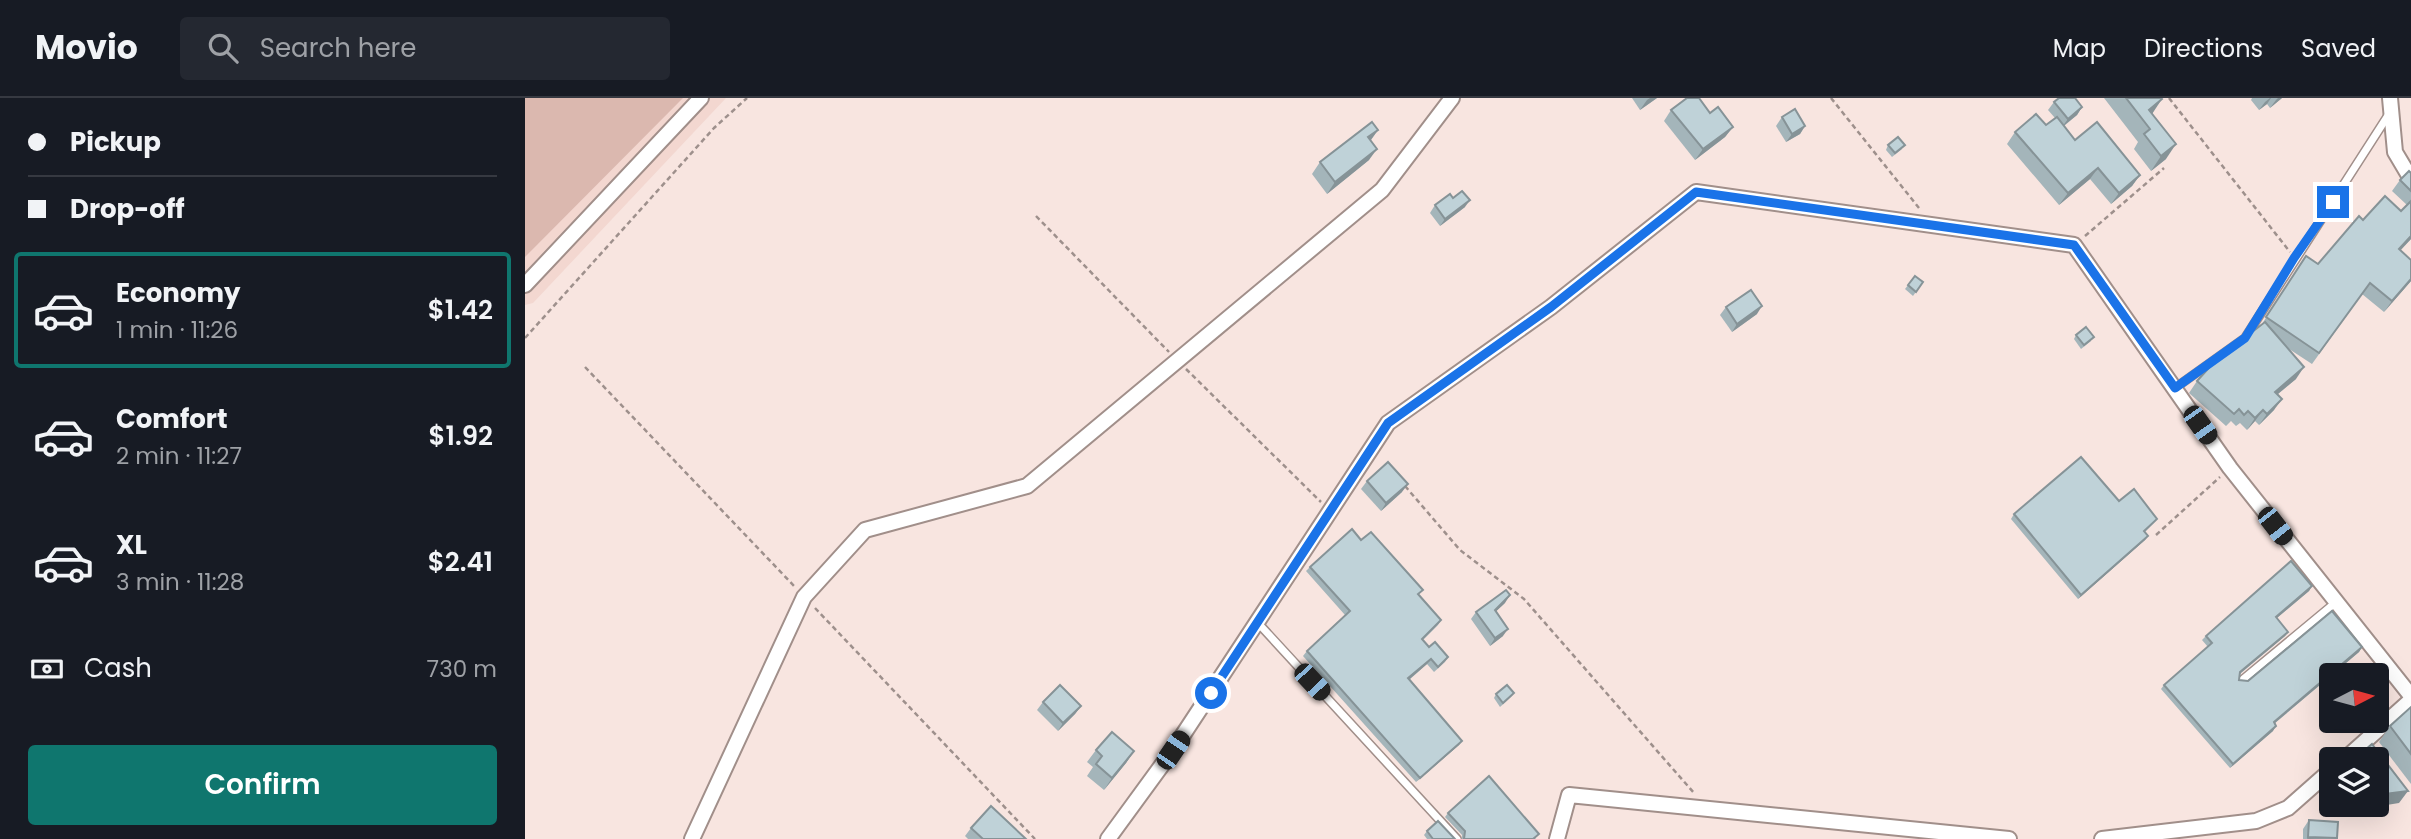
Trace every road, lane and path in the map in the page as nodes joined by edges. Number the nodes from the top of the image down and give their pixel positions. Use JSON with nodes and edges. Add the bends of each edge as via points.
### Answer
{"nodes":[{"id":1,"x":701,"y":98,"type":"edge"},
{"id":2,"x":747,"y":98,"type":"edge"},
{"id":3,"x":1452,"y":98,"type":"edge"},
{"id":4,"x":1831,"y":98,"type":"edge"},
{"id":5,"x":2169,"y":98,"type":"edge"},
{"id":6,"x":2391,"y":104,"type":"edge"},
{"id":7,"x":2164,"y":169,"type":"edge"},
{"id":8,"x":2411,"y":179,"type":"edge"},
{"id":9,"x":1934,"y":228,"type":"junction"},
{"id":10,"x":2074,"y":245,"type":"junction"},
{"id":11,"x":2294,"y":258,"type":"junction"},
{"id":12,"x":525,"y":285,"type":"edge"},
{"id":13,"x":525,"y":338,"type":"edge"},
{"id":14,"x":2175,"y":388,"type":"junction"},
{"id":15,"x":2231,"y":468,"type":"junction"},
{"id":16,"x":1402,"y":482,"type":"edge"},
{"id":17,"x":2156,"y":535,"type":"dead end"},
{"id":18,"x":2335,"y":603,"type":"junction"},
{"id":19,"x":1258,"y":622,"type":"junction"},
{"id":20,"x":2241,"y":681,"type":"edge"},
{"id":21,"x":2411,"y":698,"type":"edge"},
{"id":22,"x":2358,"y":747,"type":"edge"},
{"id":23,"x":2319,"y":781,"type":"edge"},
{"id":24,"x":1705,"y":806,"type":"junction"},
{"id":25,"x":692,"y":839,"type":"edge"},
{"id":26,"x":1108,"y":839,"type":"edge"},
{"id":27,"x":1457,"y":839,"type":"edge"},
{"id":28,"x":1557,"y":839,"type":"edge"},
{"id":29,"x":2009,"y":839,"type":"edge"},
{"id":30,"x":2102,"y":839,"type":"edge"}],
"edges":[{"from":1,"to":12,"type":"street"},
{"from":2,"to":13,"type":"path","via":[[714,128]]},
{"from":3,"to":25,"type":"street","via":[[1382,190],[1027,486],[865,530],[804,597]]},
{"from":4,"to":9,"type":"path"},
{"from":5,"to":11,"type":"path"},
{"from":6,"to":8,"type":"street","via":[[2395,152]]},
{"from":6,"to":11,"type":"lane","via":[[2348,181]]},
{"from":7,"to":10,"type":"path"},
{"from":9,"to":10,"type":"street"},
{"from":9,"to":19,"type":"street","via":[[1696,192],[1540,315],[1388,423]]},
{"from":10,"to":14,"type":"street"},
{"from":11,"to":14,"type":"lane","via":[[2245,338]]},
{"from":14,"to":15,"type":"street"},
{"from":15,"to":17,"type":"path"},
{"from":15,"to":18,"type":"street"},
{"from":16,"to":24,"type":"path","via":[[1460,550],[1524,599]]},
{"from":18,"to":20,"type":"lane"},
{"from":18,"to":21,"type":"street"},
{"from":19,"to":26,"type":"street"},
{"from":19,"to":27,"type":"lane"},
{"from":21,"to":22,"type":"street"},
{"from":23,"to":30,"type":"street","via":[[2288,808],[2256,821]]},
{"from":24,"to":28,"type":"street","via":[[1569,794]]},
{"from":24,"to":29,"type":"street"}]}
